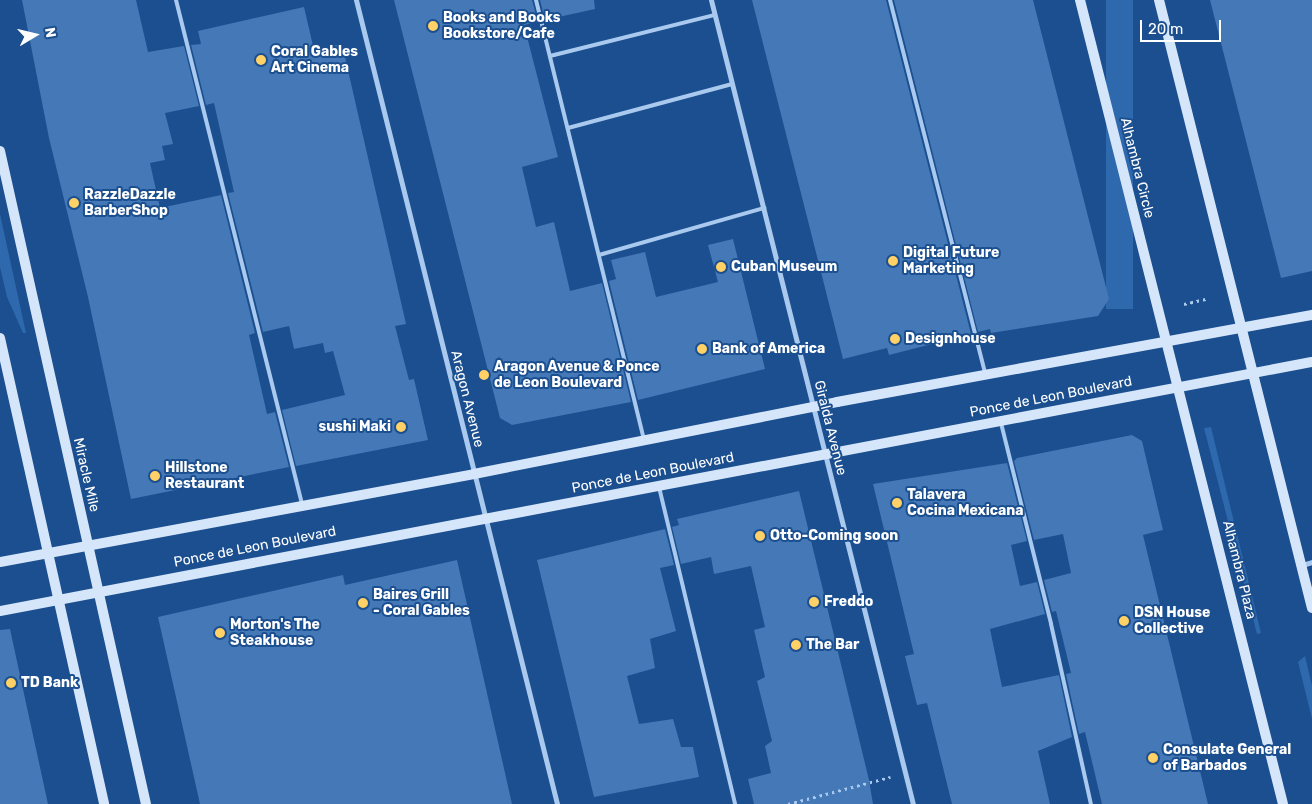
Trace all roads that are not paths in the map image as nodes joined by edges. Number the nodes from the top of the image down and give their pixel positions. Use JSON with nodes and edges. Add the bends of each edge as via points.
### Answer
{"nodes":[{"id":1,"x":176,"y":0,"type":"edge"},
{"id":2,"x":356,"y":0,"type":"edge"},
{"id":3,"x":536,"y":0,"type":"edge"},
{"id":4,"x":711,"y":0,"type":"edge"},
{"id":5,"x":890,"y":0,"type":"edge"},
{"id":6,"x":1080,"y":0,"type":"edge"},
{"id":7,"x":1159,"y":0,"type":"edge"},
{"id":8,"x":715,"y":15,"type":"junction"},
{"id":9,"x":550,"y":56,"type":"junction"},
{"id":10,"x":732,"y":84,"type":"junction"},
{"id":11,"x":568,"y":128,"type":"junction"},
{"id":12,"x":0,"y":151,"type":"edge"},
{"id":13,"x":764,"y":208,"type":"junction"},
{"id":14,"x":599,"y":255,"type":"junction"},
{"id":15,"x":1312,"y":315,"type":"edge"},
{"id":16,"x":1243,"y":327,"type":"junction"},
{"id":17,"x":0,"y":338,"type":"edge"},
{"id":18,"x":1167,"y":343,"type":"junction"},
{"id":19,"x":1312,"y":362,"type":"edge"},
{"id":20,"x":1254,"y":373,"type":"junction"},
{"id":21,"x":986,"y":376,"type":"junction"},
{"id":22,"x":1179,"y":387,"type":"junction"},
{"id":23,"x":813,"y":406,"type":"junction"},
{"id":24,"x":1000,"y":420,"type":"junction"},
{"id":25,"x":644,"y":440,"type":"junction"},
{"id":26,"x":825,"y":454,"type":"junction"},
{"id":27,"x":474,"y":474,"type":"junction"},
{"id":28,"x":659,"y":487,"type":"junction"},
{"id":29,"x":302,"y":506,"type":"junction"},
{"id":30,"x":486,"y":518,"type":"junction"},
{"id":31,"x":88,"y":545,"type":"junction"},
{"id":32,"x":49,"y":553,"type":"junction"},
{"id":33,"x":0,"y":562,"type":"edge"},
{"id":34,"x":1307,"y":563,"type":"edge"},
{"id":35,"x":99,"y":592,"type":"junction"},
{"id":36,"x":59,"y":599,"type":"junction"},
{"id":37,"x":1312,"y":608,"type":"edge"},
{"id":38,"x":0,"y":611,"type":"edge"},
{"id":39,"x":104,"y":804,"type":"edge"},
{"id":40,"x":146,"y":804,"type":"edge"},
{"id":41,"x":557,"y":804,"type":"edge"},
{"id":42,"x":735,"y":804,"type":"edge"},
{"id":43,"x":913,"y":804,"type":"edge"},
{"id":44,"x":1091,"y":804,"type":"edge"},
{"id":45,"x":1283,"y":804,"type":"edge"}],
"edges":[{"from":1,"to":29,"type":"lane"},
{"from":2,"to":27,"type":"street","name":"Aragon Avenue"},
{"from":3,"to":9,"type":"lane"},
{"from":4,"to":8,"type":"street","name":"Giralda Avenue"},
{"from":5,"to":21,"type":"lane"},
{"from":6,"to":18,"type":"street","name":"Alhambra Circle"},
{"from":7,"to":16,"type":"street"},
{"from":8,"to":9,"type":"lane"},
{"from":8,"to":10,"type":"street","name":"Giralda Avenue"},
{"from":9,"to":11,"type":"lane"},
{"from":10,"to":11,"type":"lane"},
{"from":10,"to":13,"type":"street","name":"Giralda Avenue"},
{"from":11,"to":14,"type":"lane"},
{"from":12,"to":31,"type":"street","name":"Miracle Mile"},
{"from":13,"to":14,"type":"lane"},
{"from":13,"to":23,"type":"street","name":"Giralda Avenue"},
{"from":14,"to":25,"type":"lane"},
{"from":15,"to":16,"type":"street"},
{"from":16,"to":18,"type":"street"},
{"from":16,"to":20,"type":"street"},
{"from":17,"to":32,"type":"street"},
{"from":18,"to":21,"type":"street"},
{"from":18,"to":22,"type":"street","name":"Alhambra Plaza"},
{"from":19,"to":20,"type":"street","name":"Ponce de Leon Boulevard"},
{"from":20,"to":22,"type":"street","name":"Ponce de Leon Boulevard"},
{"from":20,"to":34,"type":"street"},
{"from":21,"to":23,"type":"street"},
{"from":22,"to":24,"type":"street","name":"Ponce de Leon Boulevard"},
{"from":22,"to":45,"type":"street","name":"Alhambra Plaza"},
{"from":23,"to":25,"type":"street"},
{"from":23,"to":26,"type":"street","name":"Giralda Avenue"},
{"from":24,"to":26,"type":"street","name":"Ponce de Leon Boulevard"},
{"from":24,"to":44,"type":"lane","via":[[1051,624]]},
{"from":25,"to":27,"type":"street"},
{"from":26,"to":28,"type":"street","name":"Ponce de Leon Boulevard"},
{"from":26,"to":43,"type":"street","name":"Giralda Avenue"},
{"from":27,"to":29,"type":"street"},
{"from":27,"to":30,"type":"street","name":"Aragon Avenue"},
{"from":28,"to":30,"type":"street","name":"Ponce de Leon Boulevard"},
{"from":28,"to":42,"type":"lane"},
{"from":29,"to":31,"type":"street"},
{"from":30,"to":35,"type":"street","name":"Ponce de Leon Boulevard"},
{"from":30,"to":41,"type":"street","name":"Aragon Avenue"},
{"from":31,"to":32,"type":"street"},
{"from":31,"to":35,"type":"street","name":"Miracle Mile"},
{"from":32,"to":33,"type":"street"},
{"from":32,"to":36,"type":"street"},
{"from":34,"to":37,"type":"street"},
{"from":35,"to":36,"type":"street","name":"Ponce de Leon Boulevard"},
{"from":35,"to":40,"type":"street","name":"Miracle Mile"},
{"from":36,"to":38,"type":"street","name":"Ponce de Leon Boulevard"},
{"from":36,"to":39,"type":"street"}]}
